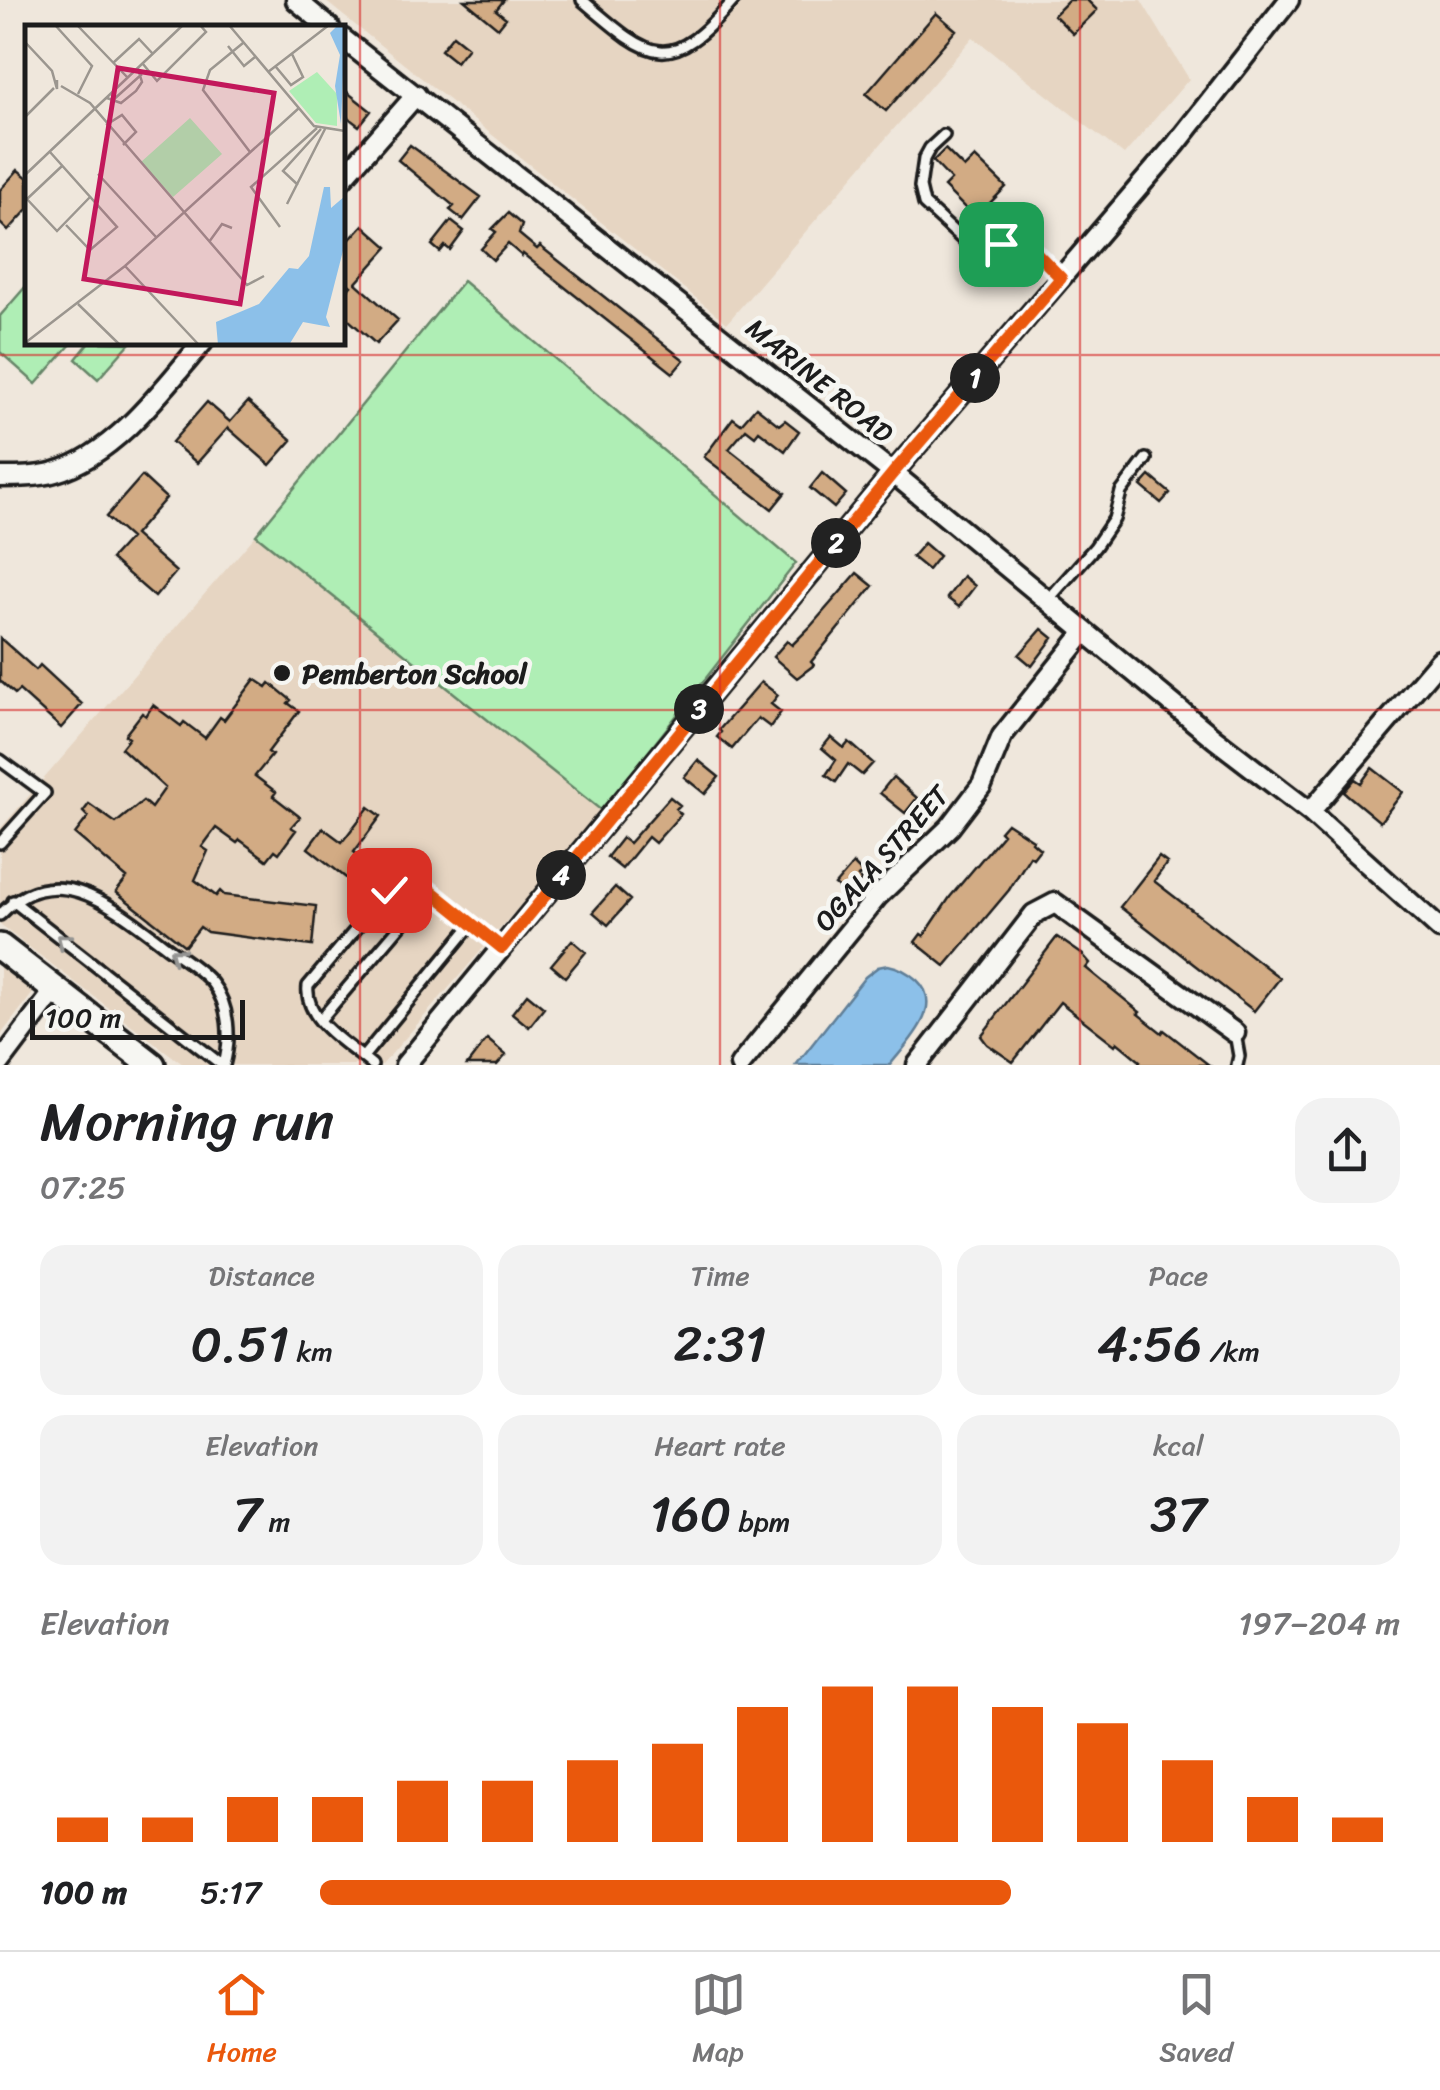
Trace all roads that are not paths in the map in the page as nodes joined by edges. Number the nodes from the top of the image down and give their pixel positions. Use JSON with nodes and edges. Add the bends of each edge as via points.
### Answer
{"nodes":[{"id":1,"x":296,"y":0,"type":"edge"},
{"id":2,"x":582,"y":0,"type":"edge"},
{"id":3,"x":734,"y":0,"type":"edge"},
{"id":4,"x":1289,"y":0,"type":"edge"},
{"id":5,"x":326,"y":25,"type":"edge"},
{"id":6,"x":345,"y":40,"type":"edge"},
{"id":7,"x":416,"y":94,"type":"junction"},
{"id":8,"x":944,"y":135,"type":"dead end"},
{"id":9,"x":345,"y":176,"type":"edge"},
{"id":10,"x":1061,"y":278,"type":"junction"},
{"id":11,"x":200,"y":345,"type":"edge"},
{"id":12,"x":1146,"y":459,"type":"dead end"},
{"id":13,"x":893,"y":473,"type":"junction"},
{"id":14,"x":0,"y":477,"type":"edge"},
{"id":15,"x":1047,"y":600,"type":"junction"},
{"id":16,"x":1085,"y":632,"type":"junction"},
{"id":17,"x":1440,"y":660,"type":"edge"},
{"id":18,"x":0,"y":760,"type":"edge"},
{"id":19,"x":1310,"y":812,"type":"junction"},
{"id":20,"x":0,"y":843,"type":"edge"},
{"id":21,"x":431,"y":890,"type":"junction"},
{"id":22,"x":13,"y":901,"type":"junction"},
{"id":23,"x":0,"y":915,"type":"edge"},
{"id":24,"x":472,"y":924,"type":"junction"},
{"id":25,"x":1440,"y":929,"type":"edge"},
{"id":26,"x":0,"y":947,"type":"edge"},
{"id":27,"x":502,"y":948,"type":"junction"},
{"id":28,"x":55,"y":990,"type":"junction"},
{"id":29,"x":320,"y":1020,"type":"junction"},
{"id":30,"x":1234,"y":1034,"type":"joint"},
{"id":31,"x":363,"y":1057,"type":"junction"},
{"id":32,"x":0,"y":1062,"type":"edge"},
{"id":33,"x":152,"y":1065,"type":"edge"},
{"id":34,"x":224,"y":1065,"type":"edge"},
{"id":35,"x":372,"y":1065,"type":"edge"},
{"id":36,"x":405,"y":1065,"type":"edge"},
{"id":37,"x":740,"y":1065,"type":"edge"},
{"id":38,"x":917,"y":1065,"type":"edge"},
{"id":39,"x":1237,"y":1065,"type":"edge"}],
"edges":[{"from":1,"to":5,"type":"street"},
{"from":2,"to":3,"type":"lane","via":[[621,34],[650,50],[670,52],[690,45]]},
{"from":4,"to":10,"type":"street"},
{"from":6,"to":7,"type":"street","name":"MARINE ROAD"},
{"from":7,"to":9,"type":"street"},
{"from":7,"to":13,"type":"street","name":"MARINE ROAD"},
{"from":8,"to":10,"type":"lane","via":[[930,148],[920,175],[924,204],[964,241],[1001,244],[1015,231]]},
{"from":10,"to":13,"type":"street"},
{"from":11,"to":14,"type":"street","via":[[149,406],[98,452],[56,472]]},
{"from":12,"to":15,"type":"lane","via":[[1121,492],[1114,519],[1095,547]]},
{"from":13,"to":15,"type":"street","name":"MARINE ROAD"},
{"from":13,"to":27,"type":"street"},
{"from":15,"to":16,"type":"street","name":"MARINE ROAD"},
{"from":16,"to":19,"type":"street","name":"MARINE ROAD"},
{"from":16,"to":37,"type":"street","name":"OGALA STREET","via":[[1002,736],[982,784],[950,828],[877,897]]},
{"from":17,"to":19,"type":"street"},
{"from":18,"to":20,"type":"lane","via":[[45,792]]},
{"from":19,"to":25,"type":"street","name":"MARINE ROAD"},
{"from":21,"to":24,"type":"lane"},
{"from":21,"to":29,"type":"lane"},
{"from":21,"to":29,"type":"lane","via":[[413,879],[389,890],[308,986],[309,1006]]},
{"from":22,"to":23,"type":"lane"},
{"from":34,"to":22,"type":"lane","one_way":true},
{"from":34,"to":22,"type":"lane","one_way":true,"via":[[230,1044],[224,1005],[212,982],[89,892],[62,888]]},
{"from":24,"to":27,"type":"lane"},
{"from":24,"to":31,"type":"lane"},
{"from":26,"to":28,"type":"street"},
{"from":27,"to":36,"type":"street"},
{"from":28,"to":32,"type":"street"},
{"from":28,"to":33,"type":"street"},
{"from":29,"to":31,"type":"lane"},
{"from":30,"to":38,"type":"street","via":[[1055,903],[1034,914]]},
{"from":30,"to":39,"type":"lane"},
{"from":31,"to":35,"type":"lane"}]}
